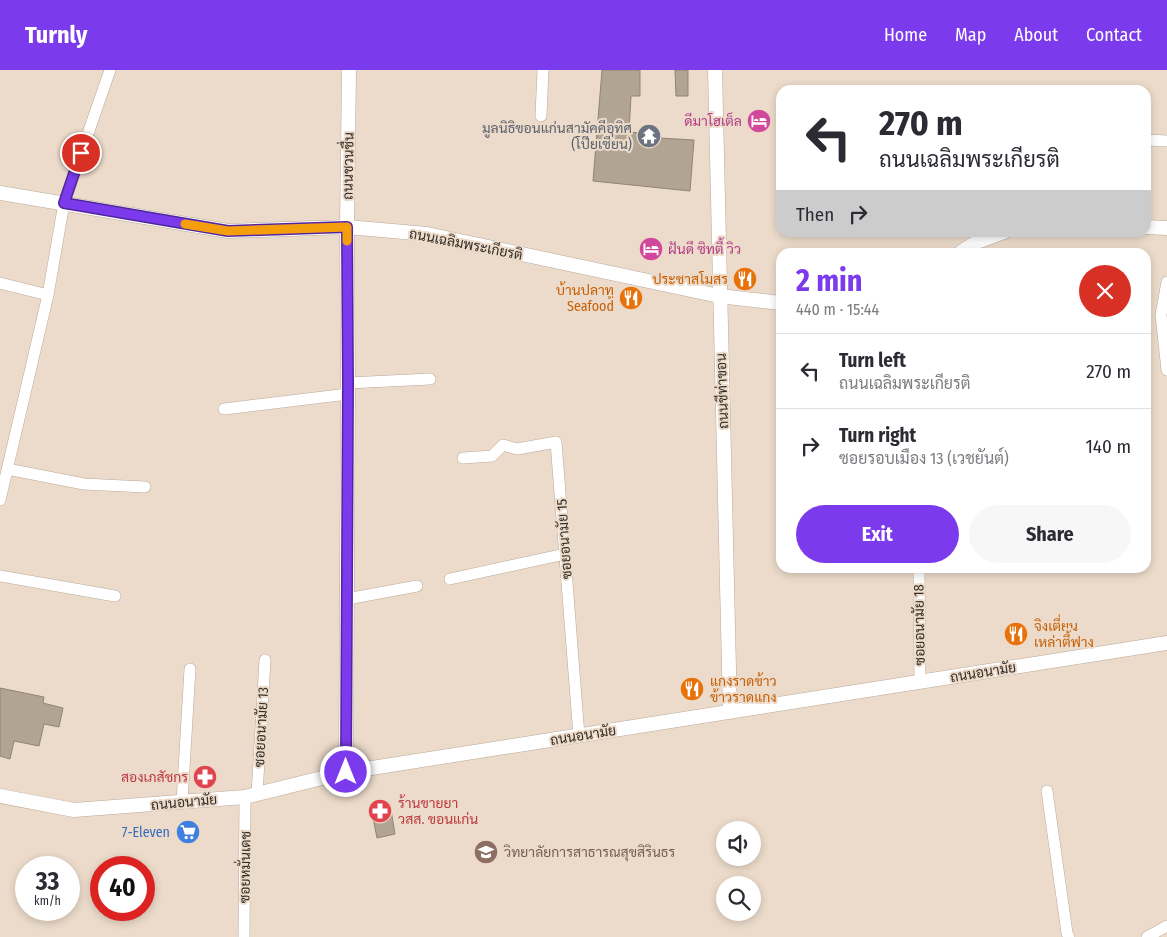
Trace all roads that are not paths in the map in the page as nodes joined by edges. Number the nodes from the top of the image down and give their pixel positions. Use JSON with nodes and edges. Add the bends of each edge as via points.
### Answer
{"nodes":[{"id":1,"x":110,"y":70,"type":"edge"},
{"id":2,"x":349,"y":70,"type":"edge"},
{"id":3,"x":543,"y":70,"type":"edge"},
{"id":4,"x":714,"y":70,"type":"edge"},
{"id":5,"x":541,"y":116,"type":"dead end"},
{"id":6,"x":1151,"y":140,"type":"edge"},
{"id":7,"x":1167,"y":141,"type":"edge"},
{"id":8,"x":0,"y":194,"type":"edge"},
{"id":9,"x":64,"y":203,"type":"junction"},
{"id":10,"x":347,"y":227,"type":"junction"},
{"id":11,"x":1151,"y":227,"type":"edge"},
{"id":12,"x":1167,"y":228,"type":"edge"},
{"id":13,"x":990,"y":237,"type":"edge"},
{"id":14,"x":967,"y":248,"type":"edge"},
{"id":15,"x":1167,"y":282,"type":"edge"},
{"id":16,"x":0,"y":283,"type":"edge"},
{"id":17,"x":48,"y":295,"type":"junction"},
{"id":18,"x":719,"y":296,"type":"junction"},
{"id":19,"x":776,"y":302,"type":"edge"},
{"id":20,"x":1167,"y":370,"type":"edge"},
{"id":21,"x":430,"y":379,"type":"dead end"},
{"id":22,"x":348,"y":389,"type":"junction"},
{"id":23,"x":224,"y":409,"type":"dead end"},
{"id":24,"x":463,"y":458,"type":"dead end"},
{"id":25,"x":7,"y":469,"type":"junction"},
{"id":26,"x":144,"y":487,"type":"dead end"},
{"id":27,"x":0,"y":500,"type":"edge"},
{"id":28,"x":565,"y":554,"type":"junction"},
{"id":29,"x":919,"y":573,"type":"edge"},
{"id":30,"x":0,"y":576,"type":"edge"},
{"id":31,"x":450,"y":579,"type":"dead end"},
{"id":32,"x":417,"y":586,"type":"dead end"},
{"id":33,"x":115,"y":596,"type":"dead end"},
{"id":34,"x":347,"y":599,"type":"junction"},
{"id":35,"x":1167,"y":643,"type":"edge"},
{"id":36,"x":265,"y":660,"type":"dead end"},
{"id":37,"x":190,"y":669,"type":"dead end"},
{"id":38,"x":920,"y":682,"type":"junction"},
{"id":39,"x":730,"y":712,"type":"junction"},
{"id":40,"x":579,"y":736,"type":"junction"},
{"id":41,"x":346,"y":772,"type":"junction"},
{"id":42,"x":1047,"y":791,"type":"dead end"},
{"id":43,"x":251,"y":795,"type":"junction"},
{"id":44,"x":0,"y":796,"type":"edge"},
{"id":45,"x":182,"y":802,"type":"junction"},
{"id":46,"x":1167,"y":926,"type":"edge"},
{"id":47,"x":244,"y":937,"type":"edge"},
{"id":48,"x":1069,"y":937,"type":"edge"},
{"id":49,"x":1147,"y":937,"type":"edge"}],
"edges":[{"from":1,"to":9,"type":"street"},
{"from":2,"to":10,"type":"street","name":"ถนนชวนชื่น"},
{"from":3,"to":5,"type":"street"},
{"from":4,"to":18,"type":"street","name":"ถนนชีท่าขอน"},
{"from":6,"to":7,"type":"street"},
{"from":8,"to":9,"type":"street","name":"ถนนเฉลิมพระเกียรติ"},
{"from":9,"to":10,"type":"street","name":"ถนนเฉลิมพระเกียรติ","via":[[228,231]]},
{"from":9,"to":17,"type":"street"},
{"from":10,"to":18,"type":"street","name":"ถนนเฉลิมพระเกียรติ","via":[[428,234]]},
{"from":10,"to":22,"type":"street","name":"ถนนชวนชื่น"},
{"from":11,"to":12,"type":"street"},
{"from":13,"to":14,"type":"street"},
{"from":15,"to":20,"type":"street","via":[[1161,315]]},
{"from":16,"to":17,"type":"street"},
{"from":17,"to":25,"type":"street"},
{"from":18,"to":19,"type":"street","name":"ถนนเฉลิมพระเกียรติ"},
{"from":18,"to":39,"type":"street","name":"ถนนชีท่าขอน"},
{"from":21,"to":22,"type":"street"},
{"from":22,"to":23,"type":"street"},
{"from":22,"to":34,"type":"street","name":"ถนนชวนชื่น"},
{"from":24,"to":28,"type":"street","name":"ซอยอนามัย 15","via":[[492,456],[503,445],[517,449],[556,442]]},
{"from":25,"to":26,"type":"street","via":[[84,484]]},
{"from":25,"to":27,"type":"street"},
{"from":28,"to":31,"type":"street"},
{"from":28,"to":40,"type":"street","name":"ซอยอนามัย 15"},
{"from":29,"to":38,"type":"street","name":"ซอยอนามัย 18"},
{"from":30,"to":33,"type":"street"},
{"from":32,"to":34,"type":"street"},
{"from":34,"to":41,"type":"street","name":"ถนนชวนชื่น"},
{"from":35,"to":38,"type":"street","name":"ถนนอนามัย"},
{"from":36,"to":43,"type":"street","name":"ซอยอนามัย 13"},
{"from":37,"to":45,"type":"street"},
{"from":38,"to":39,"type":"street","name":"ถนนอนามัย"},
{"from":39,"to":40,"type":"street","name":"ถนนอนามัย"},
{"from":40,"to":41,"type":"street","name":"ถนนอนามัย"},
{"from":41,"to":43,"type":"street","name":"ถนนอนามัย"},
{"from":42,"to":48,"type":"street"},
{"from":43,"to":45,"type":"street","name":"ถนนอนามัย"},
{"from":43,"to":47,"type":"street","name":"ซอยหมั่นเดช"},
{"from":44,"to":45,"type":"street","name":"ถนนอนามัย","via":[[74,810]]},
{"from":46,"to":49,"type":"street"}]}
